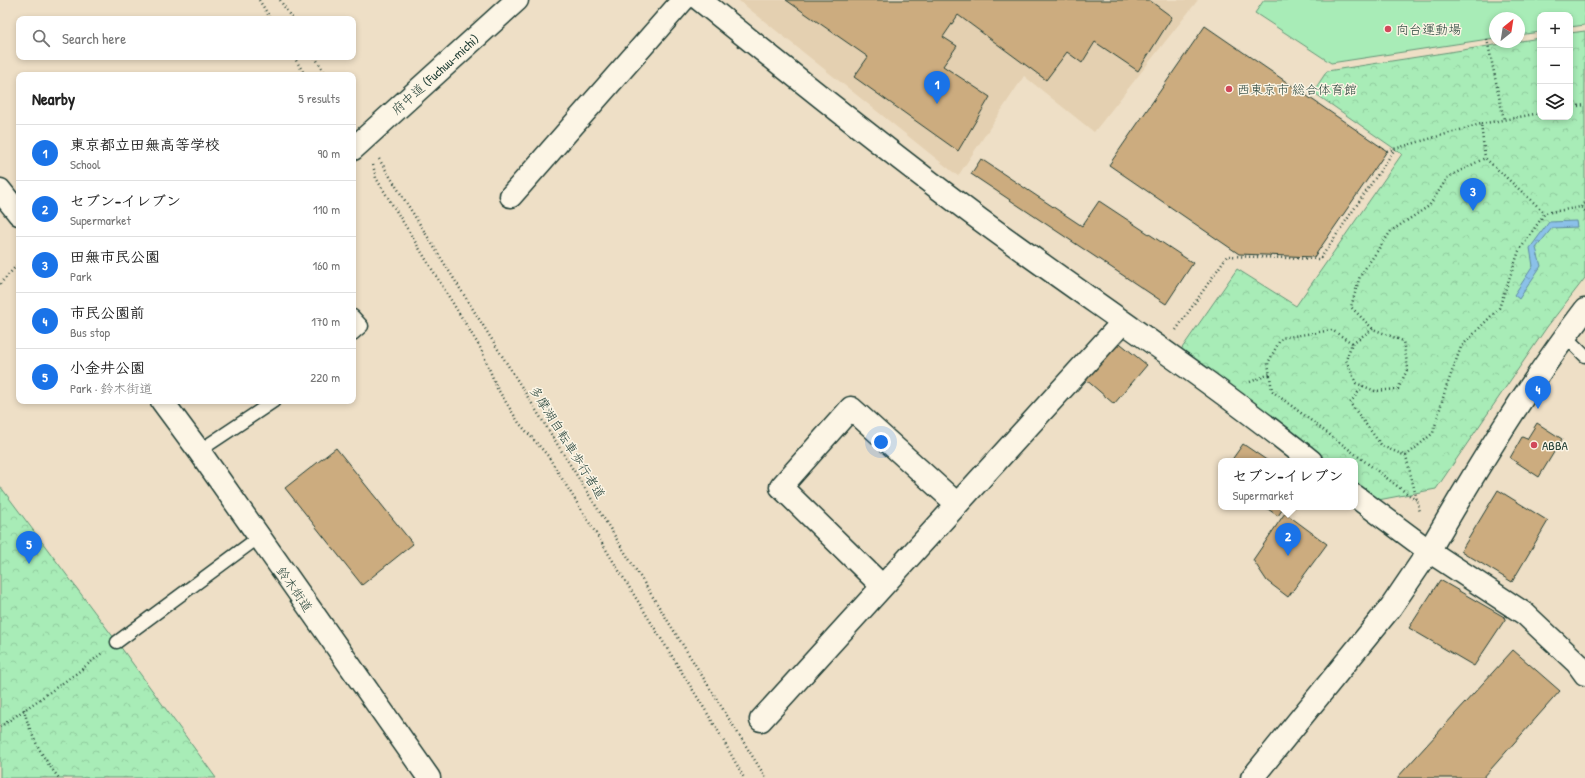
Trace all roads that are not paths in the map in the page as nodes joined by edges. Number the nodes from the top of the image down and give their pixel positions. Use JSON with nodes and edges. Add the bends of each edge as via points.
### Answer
{"nodes":[{"id":1,"x":517,"y":0,"type":"edge"},
{"id":2,"x":683,"y":0,"type":"edge"},
{"id":3,"x":700,"y":0,"type":"edge"},
{"id":4,"x":359,"y":143,"type":"edge"},
{"id":5,"x":0,"y":190,"type":"edge"},
{"id":6,"x":511,"y":196,"type":"dead end"},
{"id":7,"x":16,"y":210,"type":"edge"},
{"id":8,"x":1585,"y":310,"type":"edge"},
{"id":9,"x":356,"y":319,"type":"edge"},
{"id":10,"x":1122,"y":322,"type":"junction"},
{"id":11,"x":356,"y":331,"type":"edge"},
{"id":12,"x":1565,"y":336,"type":"junction"},
{"id":13,"x":1585,"y":356,"type":"edge"},
{"id":14,"x":164,"y":404,"type":"edge"},
{"id":15,"x":270,"y":404,"type":"edge"},
{"id":16,"x":199,"y":451,"type":"junction"},
{"id":17,"x":1307,"y":458,"type":"edge"},
{"id":18,"x":1358,"y":498,"type":"edge"},
{"id":19,"x":957,"y":504,"type":"junction"},
{"id":20,"x":259,"y":537,"type":"junction"},
{"id":21,"x":1429,"y":551,"type":"junction"},
{"id":22,"x":882,"y":586,"type":"junction"},
{"id":23,"x":117,"y":642,"type":"road end"},
{"id":24,"x":1585,"y":674,"type":"edge"},
{"id":25,"x":761,"y":720,"type":"dead end"},
{"id":26,"x":429,"y":778,"type":"edge"},
{"id":27,"x":1252,"y":778,"type":"edge"}],
"edges":[{"from":1,"to":4,"type":"street","name":"府中道 (Fuchuu-michi)"},
{"from":2,"to":6,"type":"street"},
{"from":3,"to":10,"type":"street","via":[[830,106],[966,210]]},
{"from":5,"to":7,"type":"street"},
{"from":8,"to":12,"type":"street"},
{"from":9,"to":11,"type":"lane","via":[[362,326]]},
{"from":10,"to":17,"type":"street","via":[[1259,420]]},
{"from":10,"to":19,"type":"street"},
{"from":12,"to":13,"type":"lane"},
{"from":12,"to":21,"type":"street","via":[[1506,422]]},
{"from":14,"to":16,"type":"street","name":"鈴木街道"},
{"from":15,"to":16,"type":"lane"},
{"from":16,"to":20,"type":"street","name":"鈴木街道"},
{"from":18,"to":21,"type":"street"},
{"from":19,"to":22,"type":"street"},
{"from":19,"to":22,"type":"street","via":[[852,408],[781,487]]},
{"from":20,"to":23,"type":"lane"},
{"from":20,"to":26,"type":"street","name":"鈴木街道"},
{"from":21,"to":24,"type":"street","via":[[1525,614],[1577,663]]},
{"from":21,"to":27,"type":"street","via":[[1391,607]]},
{"from":22,"to":25,"type":"street"}]}
